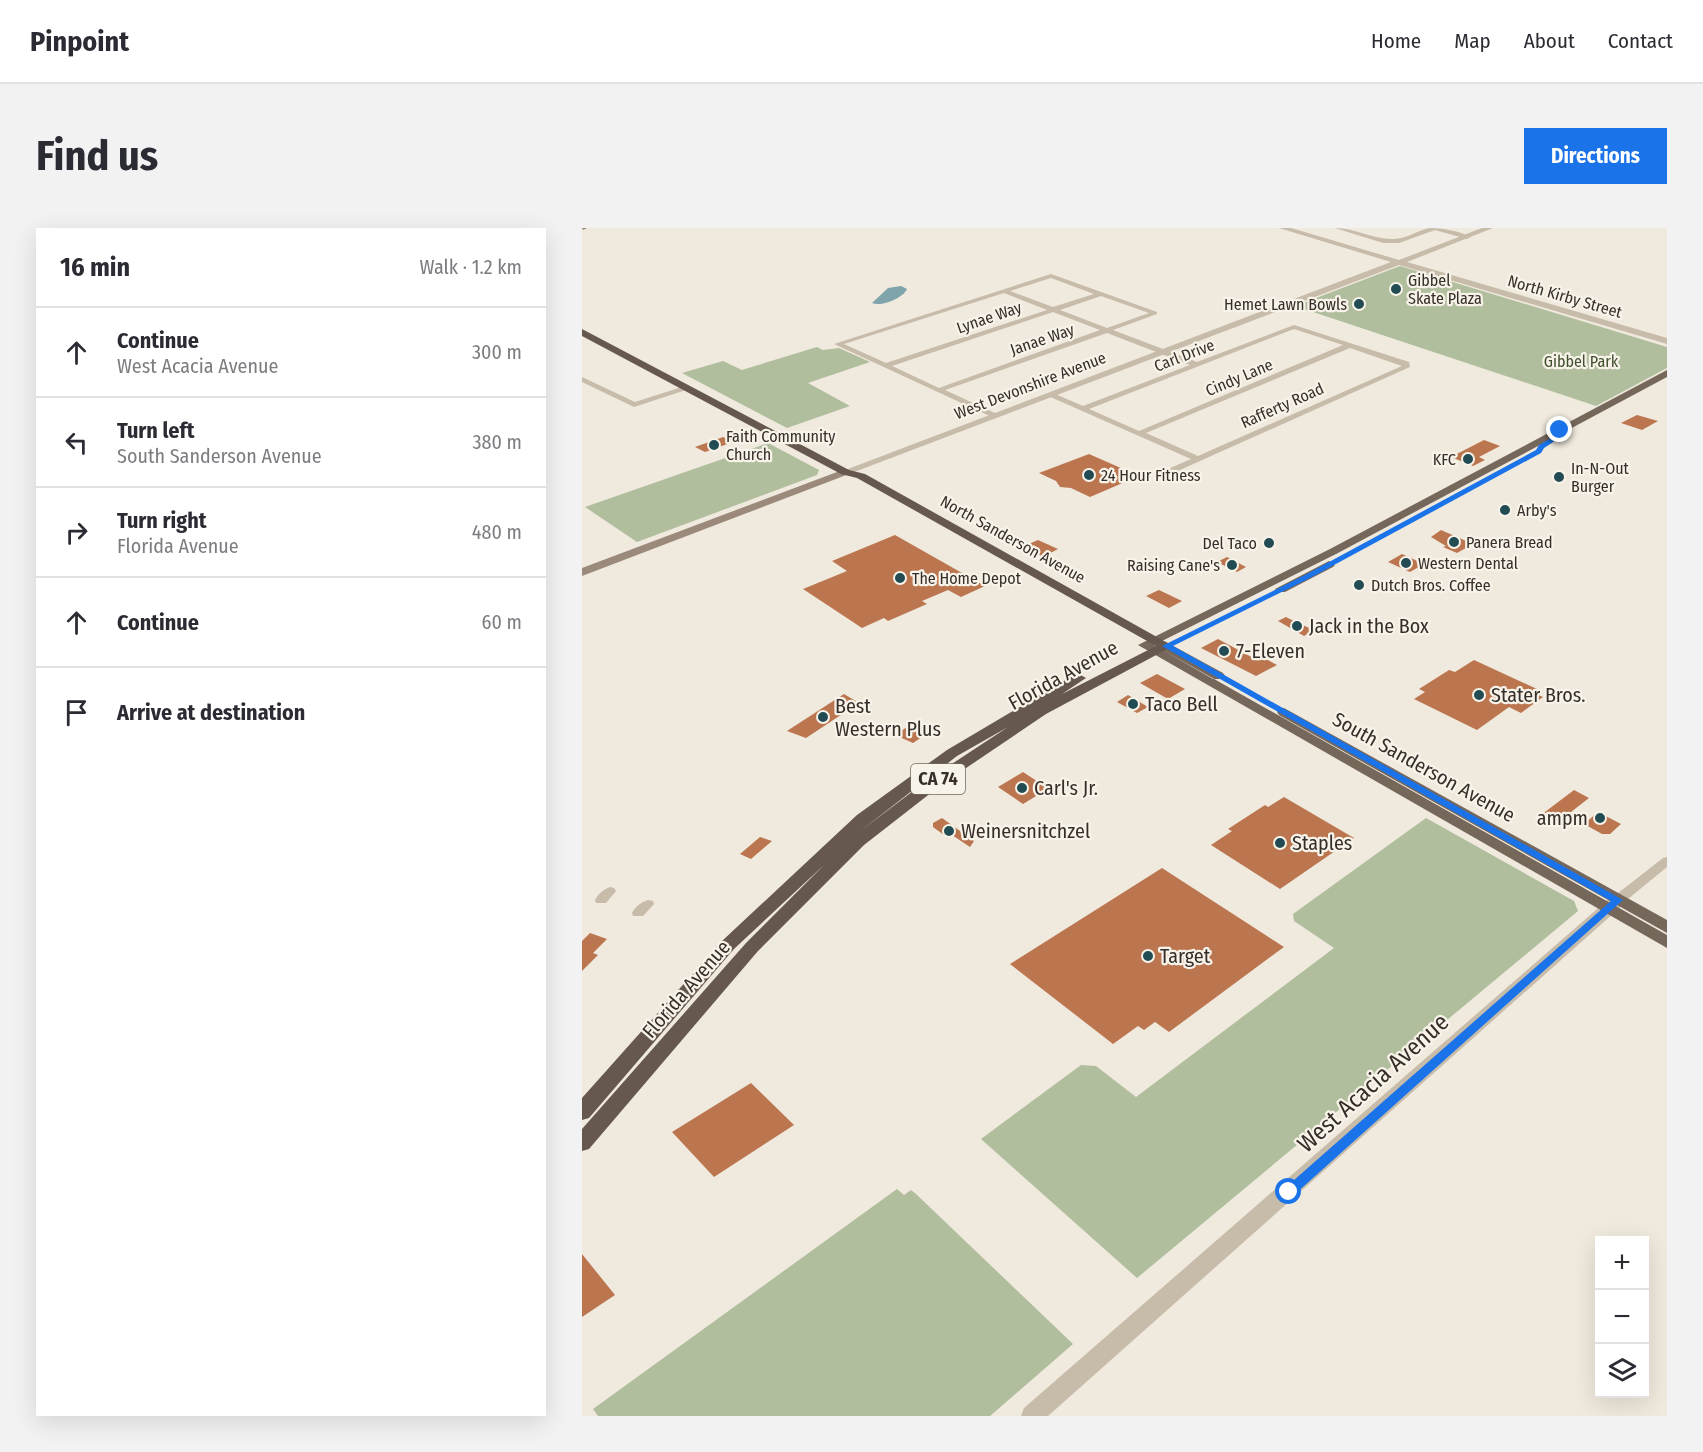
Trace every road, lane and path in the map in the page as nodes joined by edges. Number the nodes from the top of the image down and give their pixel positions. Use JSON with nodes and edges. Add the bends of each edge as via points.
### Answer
{"nodes":[{"id":1,"x":1283,"y":228,"type":"edge"},
{"id":2,"x":1338,"y":228,"type":"edge"},
{"id":3,"x":1435,"y":228,"type":"edge"},
{"id":4,"x":1489,"y":228,"type":"edge"},
{"id":5,"x":1350,"y":229,"type":"edge"},
{"id":6,"x":1467,"y":237,"type":"junction"},
{"id":7,"x":1398,"y":262,"type":"junction"},
{"id":8,"x":1004,"y":291,"type":"junction"},
{"id":9,"x":1100,"y":294,"type":"junction"},
{"id":10,"x":1053,"y":310,"type":"junction"},
{"id":11,"x":1107,"y":330,"type":"junction"},
{"id":12,"x":582,"y":332,"type":"edge"},
{"id":13,"x":1667,"y":341,"type":"edge"},
{"id":14,"x":1350,"y":345,"type":"junction"},
{"id":15,"x":1164,"y":352,"type":"junction"},
{"id":16,"x":1198,"y":365,"type":"junction"},
{"id":17,"x":886,"y":366,"type":"junction"},
{"id":18,"x":1667,"y":373,"type":"edge"},
{"id":19,"x":582,"y":379,"type":"edge"},
{"id":20,"x":1667,"y":382,"type":"edge"},
{"id":21,"x":688,"y":388,"type":"junction"},
{"id":22,"x":939,"y":390,"type":"junction"},
{"id":23,"x":1050,"y":395,"type":"junction"},
{"id":24,"x":1083,"y":409,"type":"junction"},
{"id":25,"x":1596,"y":411,"type":"junction"},
{"id":26,"x":994,"y":416,"type":"junction"},
{"id":27,"x":1584,"y":427,"type":"junction"},
{"id":28,"x":1560,"y":430,"type":"junction"},
{"id":29,"x":1140,"y":433,"type":"junction"},
{"id":30,"x":1539,"y":452,"type":"junction"},
{"id":31,"x":1198,"y":459,"type":"junction"},
{"id":32,"x":1171,"y":471,"type":"dead end"},
{"id":33,"x":845,"y":472,"type":"junction"},
{"id":34,"x":582,"y":572,"type":"edge"},
{"id":35,"x":1023,"y":578,"type":"junction"},
{"id":36,"x":1060,"y":586,"type":"junction"},
{"id":37,"x":1074,"y":594,"type":"junction"},
{"id":38,"x":1155,"y":646,"type":"junction"},
{"id":39,"x":1326,"y":742,"type":"junction"},
{"id":40,"x":929,"y":769,"type":"junction"},
{"id":41,"x":1428,"y":807,"type":"junction"},
{"id":42,"x":1469,"y":817,"type":"junction"},
{"id":43,"x":843,"y":857,"type":"junction"},
{"id":44,"x":1667,"y":861,"type":"edge"},
{"id":45,"x":1613,"y":905,"type":"junction"},
{"id":46,"x":1667,"y":927,"type":"edge"},
{"id":47,"x":1667,"y":942,"type":"edge"},
{"id":48,"x":582,"y":1112,"type":"edge"},
{"id":49,"x":582,"y":1143,"type":"edge"},
{"id":50,"x":1032,"y":1416,"type":"edge"}],
"edges":[{"from":1,"to":7,"type":"street","name":"North Kirby Street"},
{"from":2,"to":5,"type":"street"},
{"from":3,"to":5,"type":"street","via":[[1399,242],[1383,241]]},
{"from":3,"to":6,"type":"street"},
{"from":4,"to":6,"type":"street","name":"West Devonshire Avenue"},
{"from":6,"to":7,"type":"street","name":"West Devonshire Avenue"},
{"from":7,"to":13,"type":"street","name":"North Kirby Street"},
{"from":7,"to":15,"type":"street","name":"West Devonshire Avenue"},
{"from":8,"to":9,"type":"street","via":[[1051,276]]},
{"from":8,"to":10,"type":"street"},
{"from":8,"to":17,"type":"street","via":[[838,344]]},
{"from":9,"to":10,"type":"street","name":"Lynae Way"},
{"from":9,"to":11,"type":"street","name":"Janae Way","via":[[1155,313]]},
{"from":10,"to":11,"type":"street"},
{"from":10,"to":17,"type":"street","name":"Lynae Way"},
{"from":11,"to":15,"type":"street"},
{"from":11,"to":22,"type":"street","name":"Janae Way"},
{"from":12,"to":21,"type":"highway","name":"North Sanderson Avenue"},
{"from":14,"to":16,"type":"street","name":"Carl Drive","via":[[1294,327]]},
{"from":14,"to":29,"type":"street","name":"Cindy Lane"},
{"from":14,"to":31,"type":"street","name":"Rafferty Road","via":[[1406,367]]},
{"from":15,"to":16,"type":"street"},
{"from":15,"to":23,"type":"street","name":"West Devonshire Avenue"},
{"from":16,"to":24,"type":"street","name":"Carl Drive"},
{"from":17,"to":22,"type":"street"},
{"from":18,"to":25,"type":"main road","name":"Florida Avenue"},
{"from":19,"to":21,"type":"street","via":[[634,405]]},
{"from":20,"to":27,"type":"main road","name":"Florida Avenue","number":"CA 74"},
{"from":21,"to":33,"type":"highway","name":"North Sanderson Avenue"},
{"from":22,"to":26,"type":"street"},
{"from":23,"to":24,"type":"street"},
{"from":23,"to":26,"type":"street","name":"West Devonshire Avenue"},
{"from":24,"to":29,"type":"street"},
{"from":25,"to":27,"type":"main road","via":[[1596,417]]},
{"from":25,"to":28,"type":"main road","name":"Florida Avenue"},
{"from":26,"to":33,"type":"street","name":"West Devonshire Avenue"},
{"from":27,"to":30,"type":"main road","name":"Florida Avenue","number":"CA 74"},
{"from":28,"to":30,"type":"main road","via":[[1564,433],[1541,446]]},
{"from":28,"to":38,"type":"main road","name":"Florida Avenue"},
{"from":29,"to":31,"type":"street"},
{"from":30,"to":38,"type":"main road","name":"Florida Avenue","number":"CA 74","via":[[1308,577]]},
{"from":31,"to":32,"type":"street","name":"Rafferty Road"},
{"from":33,"to":34,"type":"main road","name":"West Devonshire Avenue"},
{"from":33,"to":35,"type":"highway","name":"North Sanderson Avenue","via":[[851,480]]},
{"from":33,"to":36,"type":"highway","name":"North Sanderson Avenue","via":[[862,477]]},
{"from":35,"to":36,"type":"highway","via":[[1029,575]]},
{"from":35,"to":37,"type":"highway","via":[[1065,596]]},
{"from":35,"to":38,"type":"highway","name":"North Sanderson Avenue"},
{"from":36,"to":37,"type":"highway","name":"North Sanderson Avenue"},
{"from":37,"to":38,"type":"highway","name":"North Sanderson Avenue"},
{"from":38,"to":39,"type":"main road","name":"South Sanderson Avenue"},
{"from":38,"to":39,"type":"main road","via":[[1251,706]]},
{"from":38,"to":40,"type":"highway","name":"Florida Avenue","via":[[1040,699]]},
{"from":38,"to":43,"type":"highway","name":"Florida Avenue","number":"CA 74","via":[[986,746],[925,789]]},
{"from":39,"to":41,"type":"main road","name":"South Sanderson Avenue"},
{"from":39,"to":42,"type":"main road","name":"South Sanderson Avenue"},
{"from":40,"to":43,"type":"highway","via":[[934,774],[857,835]]},
{"from":40,"to":48,"type":"highway","name":"Florida Avenue","via":[[863,819],[728,945]]},
{"from":41,"to":42,"type":"main road"},
{"from":41,"to":45,"type":"main road","name":"South Sanderson Avenue"},
{"from":42,"to":45,"type":"main road","name":"South Sanderson Avenue"},
{"from":43,"to":49,"type":"highway","name":"Florida Avenue","number":"CA 74","via":[[752,947]]},
{"from":44,"to":45,"type":"street","name":"West Acacia Avenue"},
{"from":45,"to":46,"type":"main road","name":"South Sanderson Avenue"},
{"from":45,"to":47,"type":"main road","name":"South Sanderson Avenue"},
{"from":45,"to":50,"type":"street","name":"West Acacia Avenue"}]}
